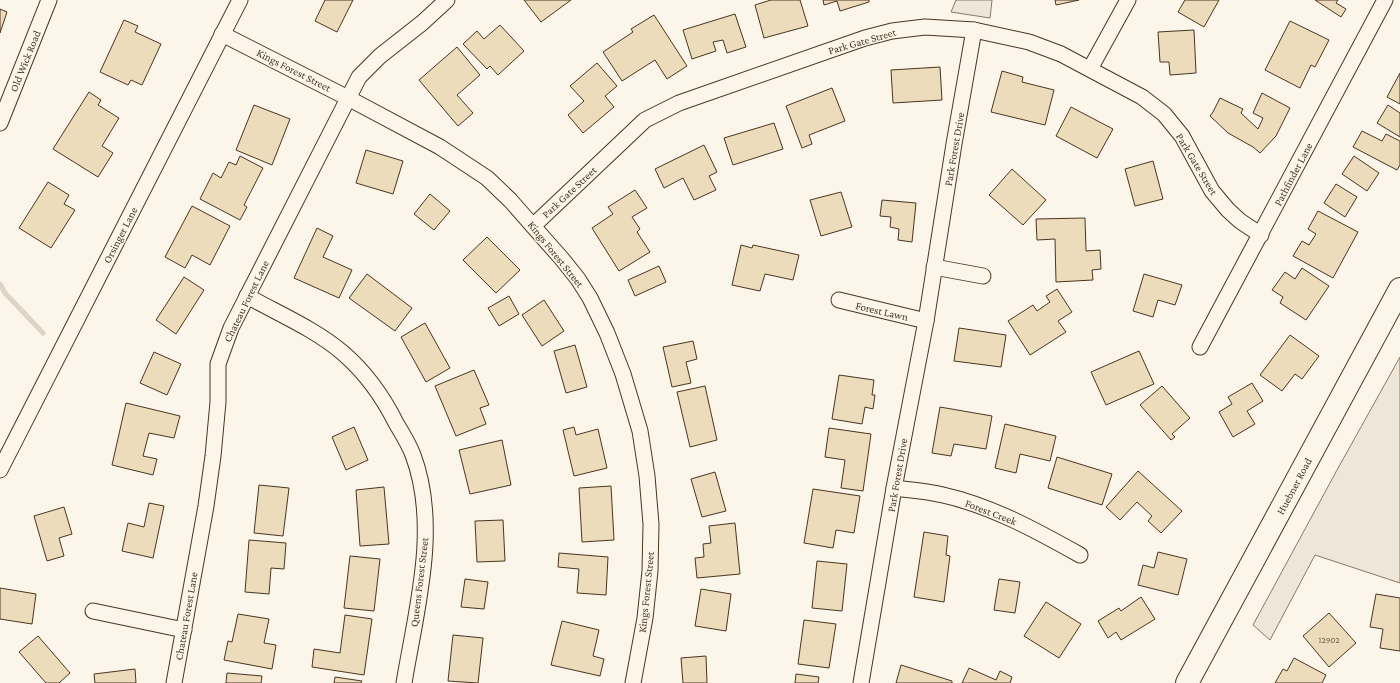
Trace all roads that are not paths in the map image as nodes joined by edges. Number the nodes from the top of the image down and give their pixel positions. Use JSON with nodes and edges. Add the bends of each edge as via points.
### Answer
{"nodes":[{"id":1,"x":49,"y":0,"type":"edge"},
{"id":2,"x":240,"y":0,"type":"edge"},
{"id":3,"x":447,"y":0,"type":"edge"},
{"id":4,"x":1128,"y":0,"type":"edge"},
{"id":5,"x":1385,"y":0,"type":"edge"},
{"id":6,"x":974,"y":30,"type":"junction"},
{"id":7,"x":222,"y":34,"type":"junction"},
{"id":8,"x":1090,"y":70,"type":"junction"},
{"id":9,"x":348,"y":98,"type":"junction"},
{"id":10,"x":0,"y":123,"type":"edge"},
{"id":11,"x":533,"y":226,"type":"junction"},
{"id":12,"x":1261,"y":235,"type":"junction"},
{"id":13,"x":934,"y":267,"type":"junction"},
{"id":14,"x":983,"y":276,"type":"dead end"},
{"id":15,"x":1400,"y":289,"type":"edge"},
{"id":16,"x":247,"y":296,"type":"junction"},
{"id":17,"x":839,"y":300,"type":"dead end"},
{"id":18,"x":926,"y":321,"type":"junction"},
{"id":19,"x":1200,"y":347,"type":"dead end"},
{"id":20,"x":0,"y":470,"type":"edge"},
{"id":21,"x":894,"y":488,"type":"junction"},
{"id":22,"x":1080,"y":555,"type":"dead end"},
{"id":23,"x":93,"y":611,"type":"dead end"},
{"id":24,"x":184,"y":630,"type":"junction"},
{"id":25,"x":174,"y":683,"type":"edge"},
{"id":26,"x":404,"y":683,"type":"edge"},
{"id":27,"x":633,"y":683,"type":"edge"},
{"id":28,"x":861,"y":683,"type":"edge"},
{"id":29,"x":1187,"y":683,"type":"edge"}],
"edges":[{"from":1,"to":10,"type":"street","name":"Old Wick Road"},
{"from":2,"to":7,"type":"street","name":"Orsinger Lane"},
{"from":3,"to":9,"type":"street","name":"Chateau Forest Lane","via":[[380,56],[359,77]]},
{"from":4,"to":8,"type":"street"},
{"from":5,"to":12,"type":"street","name":"Pathfinder Lane"},
{"from":6,"to":8,"type":"street","name":"Park Gate Street","via":[[1029,42],[1061,54]]},
{"from":6,"to":11,"type":"street","name":"Park Gate Street","via":[[925,27],[865,38],[679,103],[645,120]]},
{"from":6,"to":13,"type":"street","name":"Park Forest Drive"},
{"from":7,"to":9,"type":"street","name":"Kings Forest Street"},
{"from":7,"to":20,"type":"street","name":"Orsinger Lane"},
{"from":8,"to":12,"type":"street","name":"Park Gate Street","via":[[1142,97],[1164,114],[1182,136],[1212,191],[1240,221]]},
{"from":9,"to":11,"type":"street","name":"Kings Forest Street","via":[[440,147],[487,178]]},
{"from":9,"to":16,"type":"street","name":"Chateau Forest Lane"},
{"from":11,"to":27,"type":"street","name":"Kings Forest Street","via":[[578,279],[590,298],[623,374],[640,431],[651,524],[650,572]]},
{"from":12,"to":19,"type":"street","name":"Pathfinder Lane"},
{"from":13,"to":14,"type":"street"},
{"from":13,"to":18,"type":"street","name":"Park Forest Drive"},
{"from":15,"to":29,"type":"main road","name":"Huebner Road"},
{"from":16,"to":24,"type":"street","name":"Chateau Forest Lane","via":[[230,328],[218,364],[218,402],[213,456]]},
{"from":16,"to":26,"type":"street","name":"Queens Forest Street","via":[[320,336],[361,370],[390,410],[413,454],[421,484],[425,553]]},
{"from":17,"to":18,"type":"street","name":"Forest Lawn"},
{"from":18,"to":21,"type":"street","name":"Park Forest Drive"},
{"from":21,"to":22,"type":"street","name":"Forest Creek","via":[[943,495],[991,510],[1037,530]]},
{"from":21,"to":28,"type":"street","name":"Park Forest Drive"},
{"from":23,"to":24,"type":"street"},
{"from":24,"to":25,"type":"street","name":"Chateau Forest Lane"}]}
